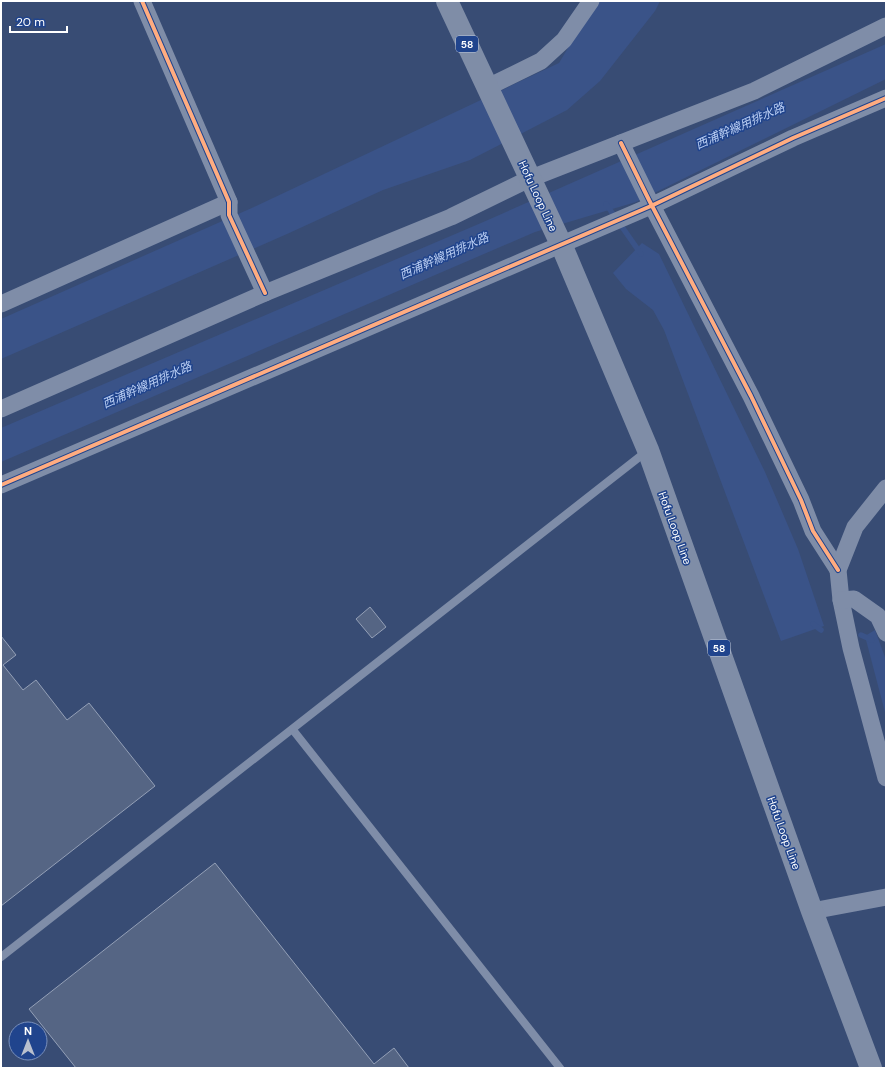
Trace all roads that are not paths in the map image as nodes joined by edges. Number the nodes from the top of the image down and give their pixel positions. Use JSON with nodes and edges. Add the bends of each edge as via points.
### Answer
{"nodes":[{"id":1,"x":142,"y":1,"type":"edge"},
{"id":2,"x":447,"y":1,"type":"edge"},
{"id":3,"x":591,"y":1,"type":"edge"},
{"id":4,"x":886,"y":26,"type":"edge"},
{"id":5,"x":488,"y":87,"type":"junction"},
{"id":6,"x":886,"y":98,"type":"edge"},
{"id":7,"x":624,"y":150,"type":"junction"},
{"id":8,"x":532,"y":184,"type":"junction"},
{"id":9,"x":650,"y":203,"type":"junction"},
{"id":10,"x":229,"y":208,"type":"junction"},
{"id":11,"x":558,"y":239,"type":"junction"},
{"id":12,"x":265,"y":294,"type":"junction"},
{"id":13,"x":1,"y":304,"type":"edge"},
{"id":14,"x":1,"y":409,"type":"edge"},
{"id":15,"x":648,"y":450,"type":"junction"},
{"id":16,"x":1,"y":486,"type":"edge"},
{"id":17,"x":886,"y":488,"type":"edge"},
{"id":18,"x":838,"y":570,"type":"junction"},
{"id":19,"x":840,"y":600,"type":"junction"},
{"id":20,"x":886,"y":634,"type":"edge"},
{"id":21,"x":292,"y":730,"type":"junction"},
{"id":22,"x":886,"y":778,"type":"edge"},
{"id":23,"x":886,"y":897,"type":"edge"},
{"id":24,"x":812,"y":911,"type":"junction"},
{"id":25,"x":1,"y":957,"type":"edge"},
{"id":26,"x":560,"y":1068,"type":"edge"},
{"id":27,"x":871,"y":1068,"type":"edge"}],
"edges":[{"from":1,"to":10,"type":"street"},
{"from":2,"to":5,"type":"main road","name":"Hofu Loop Line","number":"58"},
{"from":3,"to":5,"type":"street","via":[[564,40],[541,61]]},
{"from":4,"to":7,"type":"street","via":[[754,91]]},
{"from":5,"to":8,"type":"main road","name":"Hofu Loop Line","number":"58"},
{"from":6,"to":9,"type":"street"},
{"from":7,"to":8,"type":"street"},
{"from":7,"to":9,"type":"street"},
{"from":8,"to":11,"type":"main road","name":"Hofu Loop Line","number":"58"},
{"from":8,"to":12,"type":"street"},
{"from":9,"to":11,"type":"street"},
{"from":9,"to":18,"type":"street","via":[[751,396],[801,500],[813,531]]},
{"from":10,"to":12,"type":"street"},
{"from":10,"to":13,"type":"street"},
{"from":11,"to":15,"type":"main road","name":"Hofu Loop Line","number":"58"},
{"from":11,"to":16,"type":"street"},
{"from":12,"to":14,"type":"street"},
{"from":15,"to":21,"type":"lane"},
{"from":15,"to":24,"type":"main road","name":"Hofu Loop Line","number":"58"},
{"from":17,"to":18,"type":"street","via":[[855,527]]},
{"from":18,"to":19,"type":"street"},
{"from":19,"to":20,"type":"street","via":[[854,599],[878,616]]},
{"from":19,"to":22,"type":"street"},
{"from":21,"to":25,"type":"lane"},
{"from":21,"to":26,"type":"lane"},
{"from":23,"to":24,"type":"street"},
{"from":24,"to":27,"type":"main road","name":"Hofu Loop Line","number":"58"}]}
